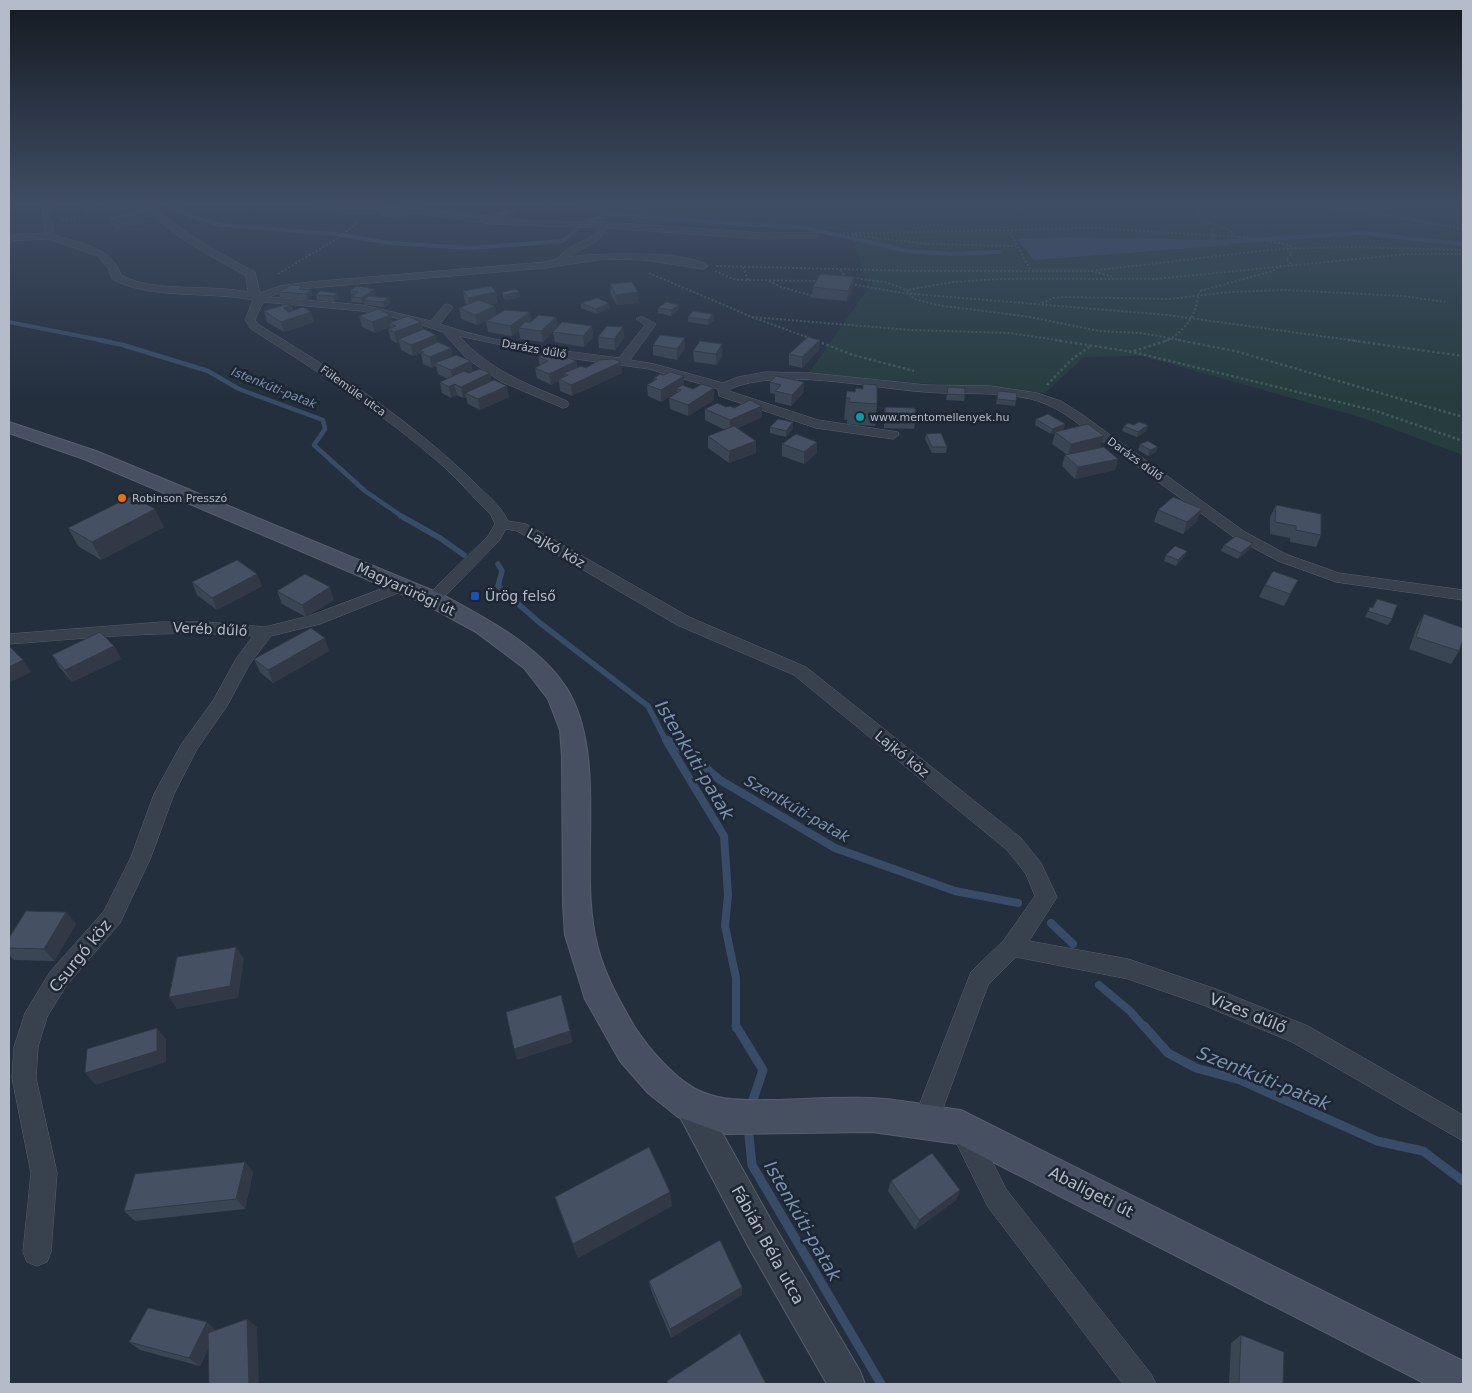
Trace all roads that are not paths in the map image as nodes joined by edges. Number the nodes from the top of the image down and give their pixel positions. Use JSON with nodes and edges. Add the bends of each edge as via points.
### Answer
{"nodes":[{"id":1,"x":114,"y":268,"type":"edge"},
{"id":2,"x":239,"y":268,"type":"edge"},
{"id":3,"x":510,"y":268,"type":"edge"},
{"id":4,"x":258,"y":298,"type":"junction"},
{"id":5,"x":448,"y":307,"type":"dead end"},
{"id":6,"x":641,"y":319,"type":"dead end"},
{"id":7,"x":433,"y":325,"type":"junction"},
{"id":8,"x":447,"y":330,"type":"junction"},
{"id":9,"x":622,"y":362,"type":"junction"},
{"id":10,"x":724,"y":387,"type":"junction"},
{"id":11,"x":563,"y":404,"type":"dead end"},
{"id":12,"x":9,"y":427,"type":"edge"},
{"id":13,"x":893,"y":435,"type":"dead end"},
{"id":14,"x":502,"y":524,"type":"junction"},
{"id":15,"x":403,"y":586,"type":"junction"},
{"id":16,"x":1441,"y":593,"type":"junction"},
{"id":17,"x":1463,"y":595,"type":"edge"},
{"id":18,"x":433,"y":599,"type":"junction"},
{"id":19,"x":1463,"y":607,"type":"edge"},
{"id":20,"x":265,"y":632,"type":"junction"},
{"id":21,"x":9,"y":638,"type":"edge"},
{"id":22,"x":1012,"y":947,"type":"junction"},
{"id":23,"x":690,"y":1105,"type":"junction"},
{"id":24,"x":926,"y":1121,"type":"junction"},
{"id":25,"x":961,"y":1127,"type":"junction"},
{"id":26,"x":1463,"y":1129,"type":"edge"},
{"id":27,"x":37,"y":1252,"type":"dead end"},
{"id":28,"x":1463,"y":1382,"type":"edge"},
{"id":29,"x":847,"y":1384,"type":"edge"},
{"id":30,"x":1141,"y":1384,"type":"edge"}],
"edges":[{"from":1,"to":4,"type":"street","name":"Darázs dűlő","via":[[116,277],[125,282],[172,290],[232,292]]},
{"from":2,"to":4,"type":"street","via":[[250,274],[252,291]]},
{"from":3,"to":4,"type":"street","via":[[310,285]]},
{"from":4,"to":7,"type":"street","name":"Darázs dűlő","via":[[362,308]]},
{"from":4,"to":14,"type":"street","name":"Fülemüle utca","via":[[252,306],[250,320],[255,327],[323,369],[447,463],[497,513]]},
{"from":5,"to":7,"type":"street"},
{"from":6,"to":9,"type":"street","via":[[651,324]]},
{"from":7,"to":8,"type":"street","name":"Darázs dűlő"},
{"from":8,"to":9,"type":"street","name":"Darázs dűlő","via":[[545,352]]},
{"from":8,"to":11,"type":"street","name":"Darázs dűlő","via":[[471,357],[506,379]]},
{"from":9,"to":10,"type":"street","name":"Darázs dűlő","via":[[650,366]]},
{"from":10,"to":13,"type":"street","name":"Darázs dűlő","via":[[724,393],[816,424]]},
{"from":10,"to":16,"type":"street","name":"Darázs dűlő","via":[[766,376],[810,377],[1033,396],[1057,404],[1076,416],[1240,535],[1283,558],[1336,577]]},
{"from":12,"to":15,"type":"main road","name":"Magyarürögi út","via":[[90,455]]},
{"from":14,"to":18,"type":"street","via":[[494,538]]},
{"from":14,"to":22,"type":"street","name":"Lajkó köz","via":[[521,527],[683,621],[800,672],[1014,844],[1034,868],[1046,897]]},
{"from":15,"to":18,"type":"main road","name":"Magyarürögi út"},
{"from":15,"to":20,"type":"street","name":"Veréb dűlő","via":[[314,620]]},
{"from":16,"to":17,"type":"street","name":"Darázs dűlő"},
{"from":16,"to":19,"type":"street","name":"Darázs dűlő"},
{"from":18,"to":23,"type":"main road","name":"Magyarürögi út","via":[[484,628],[532,662],[559,696],[572,730],[575,756],[580,935],[596,989],[631,1050],[660,1082]]},
{"from":20,"to":21,"type":"street","name":"Veréb dűlő","via":[[162,627]]},
{"from":20,"to":27,"type":"street","name":"Csurgó köz","via":[[190,745],[164,794],[141,857],[112,917],[58,979],[37,1012],[26,1047],[24,1078],[44,1174]]},
{"from":22,"to":24,"type":"street","name":"Lajkó köz","via":[[979,979]]},
{"from":22,"to":26,"type":"street","name":"Vizes dűlő","via":[[1128,969],[1208,996],[1300,1034]]},
{"from":23,"to":24,"type":"main road","name":"Abaligeti út","via":[[726,1117],[872,1115]]},
{"from":23,"to":29,"type":"street","name":"Fábián Béla utca"},
{"from":24,"to":25,"type":"main road","name":"Abaligeti út"},
{"from":25,"to":28,"type":"main road","name":"Abaligeti út"},
{"from":25,"to":30,"type":"street","via":[[997,1198]]}]}
